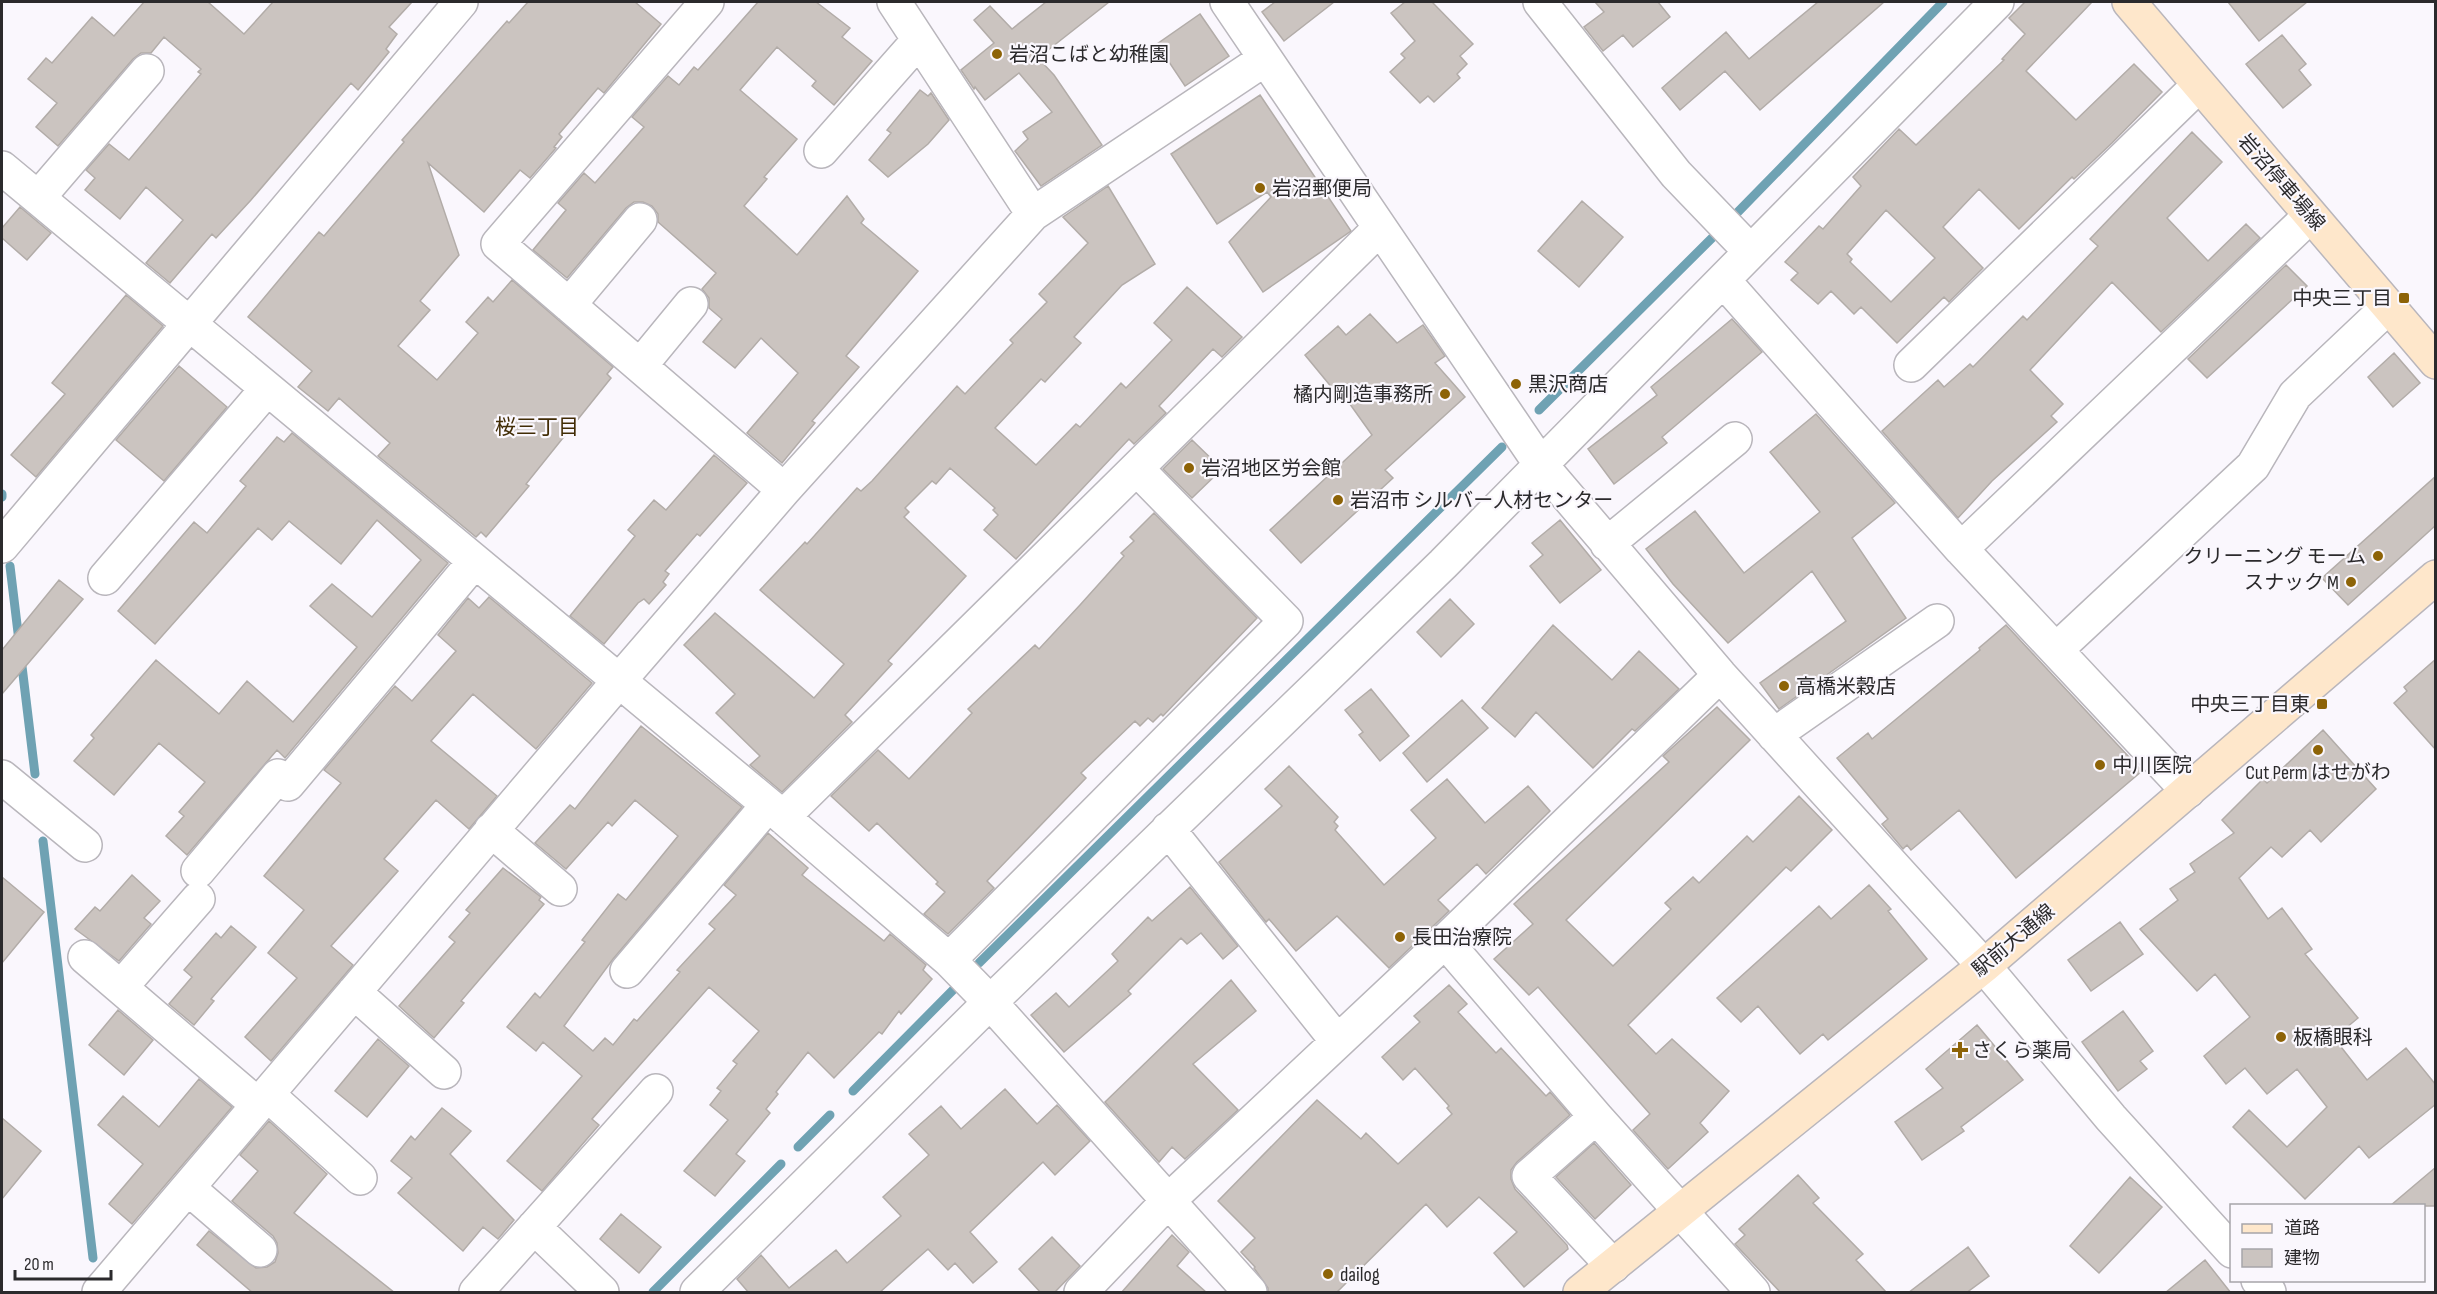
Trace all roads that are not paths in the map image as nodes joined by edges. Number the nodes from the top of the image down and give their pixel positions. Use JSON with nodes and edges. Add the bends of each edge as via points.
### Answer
{"nodes":[{"id":1,"x":461,"y":2,"type":"edge"},
{"id":2,"x":707,"y":2,"type":"edge"},
{"id":3,"x":894,"y":2,"type":"edge"},
{"id":4,"x":1227,"y":2,"type":"edge"},
{"id":5,"x":1997,"y":2,"type":"edge"},
{"id":6,"x":2129,"y":2,"type":"edge"},
{"id":7,"x":1556,"y":7,"type":"edge"},
{"id":8,"x":919,"y":40,"type":"junction"},
{"id":9,"x":1265,"y":59,"type":"junction"},
{"id":10,"x":147,"y":71,"type":"dead end"},
{"id":11,"x":2199,"y":85,"type":"junction"},
{"id":12,"x":821,"y":152,"type":"dead end"},
{"id":13,"x":2,"y":168,"type":"edge"},
{"id":14,"x":38,"y":198,"type":"junction"},
{"id":15,"x":1033,"y":213,"type":"junction"},
{"id":16,"x":2310,"y":216,"type":"junction"},
{"id":17,"x":640,"y":220,"type":"dead end"},
{"id":18,"x":1380,"y":228,"type":"junction"},
{"id":19,"x":1750,"y":251,"type":"junction"},
{"id":20,"x":1723,"y":280,"type":"junction"},
{"id":21,"x":691,"y":304,"type":"dead end"},
{"id":22,"x":569,"y":305,"type":"junction"},
{"id":23,"x":2388,"y":307,"type":"junction"},
{"id":24,"x":189,"y":325,"type":"junction"},
{"id":25,"x":2436,"y":362,"type":"edge"},
{"id":26,"x":1911,"y":365,"type":"dead end"},
{"id":27,"x":639,"y":366,"type":"junction"},
{"id":28,"x":266,"y":390,"type":"junction"},
{"id":29,"x":1735,"y":439,"type":"dead end"},
{"id":30,"x":1541,"y":465,"type":"junction"},
{"id":31,"x":1137,"y":469,"type":"junction"},
{"id":32,"x":784,"y":490,"type":"junction"},
{"id":33,"x":4,"y":536,"type":"edge"},
{"id":34,"x":1607,"y":544,"type":"junction"},
{"id":35,"x":1961,"y":549,"type":"junction"},
{"id":36,"x":474,"y":562,"type":"junction"},
{"id":37,"x":2436,"y":577,"type":"edge"},
{"id":38,"x":105,"y":578,"type":"dead end"},
{"id":39,"x":1937,"y":621,"type":"dead end"},
{"id":40,"x":2056,"y":650,"type":"junction"},
{"id":41,"x":1720,"y":675,"type":"junction"},
{"id":42,"x":618,"y":682,"type":"junction"},
{"id":43,"x":1774,"y":735,"type":"junction"},
{"id":44,"x":2,"y":777,"type":"edge"},
{"id":45,"x":2188,"y":791,"type":"junction"},
{"id":46,"x":775,"y":811,"type":"junction"},
{"id":47,"x":1168,"y":829,"type":"junction"},
{"id":48,"x":491,"y":830,"type":"junction"},
{"id":49,"x":85,"y":845,"type":"dead end"},
{"id":50,"x":560,"y":889,"type":"dead end"},
{"id":51,"x":1445,"y":941,"type":"junction"},
{"id":52,"x":85,"y":957,"type":"dead end"},
{"id":53,"x":949,"y":960,"type":"junction"},
{"id":54,"x":1984,"y":966,"type":"junction"},
{"id":55,"x":627,"y":970,"type":"dead end"},
{"id":56,"x":121,"y":987,"type":"junction"},
{"id":57,"x":354,"y":992,"type":"junction"},
{"id":58,"x":990,"y":1002,"type":"junction"},
{"id":59,"x":1337,"y":1041,"type":"junction"},
{"id":60,"x":444,"y":1072,"type":"dead end"},
{"id":61,"x":656,"y":1091,"type":"dead end"},
{"id":62,"x":262,"y":1100,"type":"junction"},
{"id":63,"x":1596,"y":1117,"type":"junction"},
{"id":64,"x":360,"y":1178,"type":"dead end"},
{"id":65,"x":188,"y":1188,"type":"junction"},
{"id":66,"x":1169,"y":1200,"type":"junction"},
{"id":67,"x":1681,"y":1212,"type":"junction"},
{"id":68,"x":534,"y":1227,"type":"junction"},
{"id":69,"x":2230,"y":1249,"type":"edge"},
{"id":70,"x":260,"y":1250,"type":"dead end"},
{"id":71,"x":1613,"y":1266,"type":"junction"},
{"id":72,"x":99,"y":1293,"type":"edge"},
{"id":73,"x":476,"y":1293,"type":"edge"},
{"id":74,"x":602,"y":1293,"type":"edge"},
{"id":75,"x":697,"y":1293,"type":"edge"},
{"id":76,"x":1081,"y":1293,"type":"edge"},
{"id":77,"x":1250,"y":1293,"type":"edge"},
{"id":78,"x":1580,"y":1293,"type":"edge"},
{"id":79,"x":1753,"y":1293,"type":"edge"}],
"edges":[{"from":1,"to":24,"type":"street"},
{"from":2,"to":22,"type":"street","via":[[498,244]]},
{"from":3,"to":8,"type":"street"},
{"from":4,"to":9,"type":"street"},
{"from":5,"to":19,"type":"street"},
{"from":6,"to":11,"type":"street","name":"岩沼停車場線"},
{"from":7,"to":19,"type":"street","via":[[1676,174]]},
{"from":8,"to":12,"type":"street"},
{"from":8,"to":15,"type":"street"},
{"from":9,"to":15,"type":"street"},
{"from":9,"to":18,"type":"street"},
{"from":10,"to":14,"type":"street"},
{"from":11,"to":16,"type":"street","name":"岩沼停車場線"},
{"from":11,"to":26,"type":"street"},
{"from":13,"to":14,"type":"street"},
{"from":14,"to":24,"type":"street"},
{"from":15,"to":32,"type":"street"},
{"from":16,"to":23,"type":"street","name":"岩沼停車場線"},
{"from":16,"to":35,"type":"street"},
{"from":17,"to":22,"type":"street"},
{"from":18,"to":30,"type":"street"},
{"from":18,"to":31,"type":"street"},
{"from":19,"to":20,"type":"street"},
{"from":20,"to":30,"type":"street"},
{"from":20,"to":35,"type":"street"},
{"from":21,"to":27,"type":"street"},
{"from":22,"to":27,"type":"street"},
{"from":23,"to":25,"type":"street","name":"岩沼停車場線"},
{"from":23,"to":40,"type":"street","via":[[2295,395],[2253,466]]},
{"from":24,"to":28,"type":"street"},
{"from":24,"to":33,"type":"street"},
{"from":27,"to":32,"type":"street"},
{"from":28,"to":36,"type":"street"},
{"from":28,"to":38,"type":"street"},
{"from":29,"to":34,"type":"street"},
{"from":30,"to":34,"type":"street"},
{"from":30,"to":47,"type":"street"},
{"from":31,"to":46,"type":"street"},
{"from":31,"to":53,"type":"street","via":[[1286,621]]},
{"from":32,"to":42,"type":"street"},
{"from":34,"to":41,"type":"street"},
{"from":35,"to":40,"type":"street"},
{"from":36,"to":42,"type":"street"},
{"from":36,"to":56,"type":"street","via":[[288,784],[278,776]]},
{"from":37,"to":45,"type":"street","name":"駅前大通線"},
{"from":39,"to":43,"type":"street"},
{"from":40,"to":45,"type":"street"},
{"from":41,"to":43,"type":"street"},
{"from":41,"to":51,"type":"street"},
{"from":42,"to":46,"type":"street"},
{"from":42,"to":48,"type":"street"},
{"from":43,"to":54,"type":"street"},
{"from":44,"to":49,"type":"street"},
{"from":45,"to":54,"type":"street","name":"駅前大通線"},
{"from":46,"to":53,"type":"street"},
{"from":46,"to":55,"type":"street"},
{"from":47,"to":58,"type":"street"},
{"from":47,"to":59,"type":"street"},
{"from":48,"to":50,"type":"street"},
{"from":48,"to":57,"type":"street"},
{"from":51,"to":59,"type":"street"},
{"from":51,"to":63,"type":"street"},
{"from":52,"to":56,"type":"street"},
{"from":53,"to":58,"type":"street"},
{"from":54,"to":67,"type":"street","name":"駅前大通線"},
{"from":54,"to":69,"type":"street","via":[[2111,1118]]},
{"from":56,"to":62,"type":"street"},
{"from":57,"to":60,"type":"street"},
{"from":57,"to":62,"type":"street"},
{"from":58,"to":66,"type":"street"},
{"from":58,"to":75,"type":"street"},
{"from":59,"to":66,"type":"street"},
{"from":61,"to":68,"type":"street"},
{"from":62,"to":64,"type":"street"},
{"from":62,"to":65,"type":"street"},
{"from":63,"to":67,"type":"street"},
{"from":63,"to":71,"type":"street","via":[[1529,1176]]},
{"from":65,"to":70,"type":"street"},
{"from":65,"to":72,"type":"street"},
{"from":66,"to":76,"type":"street"},
{"from":66,"to":77,"type":"street"},
{"from":67,"to":71,"type":"street","name":"駅前大通線"},
{"from":67,"to":79,"type":"street"},
{"from":68,"to":73,"type":"street"},
{"from":68,"to":74,"type":"street"},
{"from":71,"to":78,"type":"street","name":"駅前大通線"}]}
